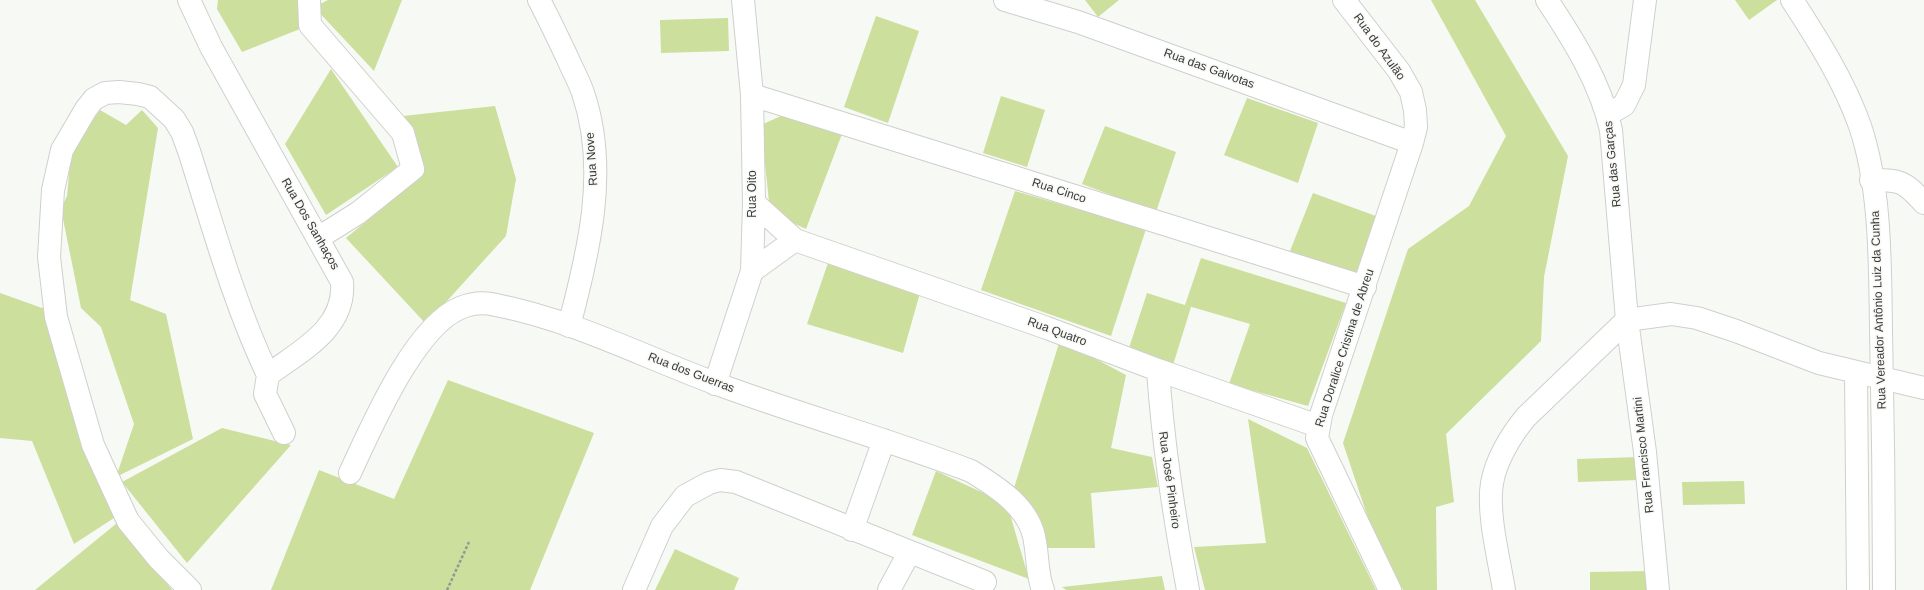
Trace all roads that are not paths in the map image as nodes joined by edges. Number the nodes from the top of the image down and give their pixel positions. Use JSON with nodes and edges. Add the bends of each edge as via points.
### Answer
{"nodes":[{"id":1,"x":188,"y":0,"type":"edge"},
{"id":2,"x":309,"y":0,"type":"edge"},
{"id":3,"x":539,"y":0,"type":"edge"},
{"id":4,"x":743,"y":0,"type":"edge"},
{"id":5,"x":1062,"y":0,"type":"edge"},
{"id":6,"x":1344,"y":0,"type":"edge"},
{"id":7,"x":1547,"y":0,"type":"edge"},
{"id":8,"x":1645,"y":0,"type":"edge"},
{"id":9,"x":1792,"y":0,"type":"edge"},
{"id":10,"x":1016,"y":2,"type":"edge"},
{"id":11,"x":1078,"y":22,"type":"junction"},
{"id":12,"x":752,"y":95,"type":"junction"},
{"id":13,"x":1607,"y":115,"type":"junction"},
{"id":14,"x":1412,"y":143,"type":"junction"},
{"id":15,"x":1872,"y":180,"type":"junction"},
{"id":16,"x":754,"y":203,"type":"junction"},
{"id":17,"x":1924,"y":203,"type":"edge"},
{"id":18,"x":318,"y":238,"type":"junction"},
{"id":19,"x":796,"y":240,"type":"junction"},
{"id":20,"x":752,"y":272,"type":"junction"},
{"id":21,"x":1365,"y":287,"type":"junction"},
{"id":22,"x":1627,"y":320,"type":"junction"},
{"id":23,"x":569,"y":326,"type":"junction"},
{"id":24,"x":1158,"y":370,"type":"junction"},
{"id":25,"x":1856,"y":373,"type":"junction"},
{"id":26,"x":268,"y":375,"type":"junction"},
{"id":27,"x":1882,"y":378,"type":"junction"},
{"id":28,"x":715,"y":384,"type":"junction"},
{"id":29,"x":1924,"y":388,"type":"edge"},
{"id":30,"x":1318,"y":426,"type":"junction"},
{"id":31,"x":284,"y":433,"type":"dead end"},
{"id":32,"x":884,"y":440,"type":"junction"},
{"id":33,"x":350,"y":472,"type":"dead end"},
{"id":34,"x":852,"y":530,"type":"junction"},
{"id":35,"x":909,"y":553,"type":"junction"},
{"id":36,"x":984,"y":582,"type":"dead end"},
{"id":37,"x":190,"y":590,"type":"edge"},
{"id":38,"x":634,"y":590,"type":"edge"},
{"id":39,"x":889,"y":590,"type":"edge"},
{"id":40,"x":1043,"y":590,"type":"edge"},
{"id":41,"x":1188,"y":590,"type":"edge"},
{"id":42,"x":1390,"y":590,"type":"edge"},
{"id":43,"x":1504,"y":590,"type":"edge"},
{"id":44,"x":1658,"y":590,"type":"edge"},
{"id":45,"x":1858,"y":590,"type":"edge"},
{"id":46,"x":1884,"y":590,"type":"edge"}],
"edges":[{"from":1,"to":18,"type":"street","name":"Rua Dos Sanhaços","via":[[229,81]]},
{"from":2,"to":18,"type":"street","via":[[310,25],[403,133],[413,169],[358,213]]},
{"from":3,"to":23,"type":"street","name":"Rua Nove","via":[[583,93],[594,150],[591,230],[585,267]]},
{"from":4,"to":12,"type":"street","name":"Rua Oito"},
{"from":5,"to":11,"type":"street"},
{"from":6,"to":14,"type":"street","name":"Rua do Azulão","via":[[1399,71],[1411,92],[1416,127]]},
{"from":7,"to":13,"type":"street","name":"Rua das Garças","via":[[1593,77]]},
{"from":8,"to":13,"type":"street","via":[[1634,85],[1624,105]]},
{"from":9,"to":15,"type":"street","name":"Rua Vereador Antônio Luiz da Cunha","via":[[1819,42],[1847,94],[1860,128]]},
{"from":10,"to":11,"type":"street","name":"Rua das Gaivotas"},
{"from":11,"to":14,"type":"street","name":"Rua das Gaivotas"},
{"from":12,"to":16,"type":"street","name":"Rua Oito"},
{"from":12,"to":21,"type":"street","name":"Rua Cinco"},
{"from":13,"to":22,"type":"street","name":"Rua das Garças","via":[[1614,151]]},
{"from":14,"to":21,"type":"street","name":"Rua Doralice Cristina de Abreu"},
{"from":15,"to":17,"type":"street","via":[[1894,180],[1904,183]]},
{"from":15,"to":27,"type":"street","name":"Rua Vereador Antônio Luiz da Cunha","via":[[1878,232]]},
{"from":16,"to":19,"type":"street","name":"Rua Quatro"},
{"from":16,"to":20,"type":"street","name":"Rua Oito"},
{"from":18,"to":26,"type":"street","name":"Rua Dos Sanhaços","via":[[342,282],[341,304],[330,326],[320,337]]},
{"from":19,"to":20,"type":"street"},
{"from":19,"to":24,"type":"street","name":"Rua Quatro","via":[[1047,328]]},
{"from":20,"to":28,"type":"street","name":"Rua Oito"},
{"from":21,"to":30,"type":"street","name":"Rua Doralice Cristina de Abreu"},
{"from":22,"to":25,"type":"street","via":[[1670,314],[1697,318],[1819,363]]},
{"from":22,"to":43,"type":"street","via":[[1526,417],[1512,436],[1497,466],[1491,498]]},
{"from":22,"to":44,"type":"street","name":"Rua Francisco Martini","via":[[1645,452]]},
{"from":23,"to":28,"type":"street","name":"Rua dos Guerras"},
{"from":23,"to":33,"type":"street","name":"Rua dos Guerras","via":[[533,314],[488,304],[470,304],[450,313],[414,350],[383,404]]},
{"from":24,"to":30,"type":"street","name":"Rua Quatro"},
{"from":24,"to":41,"type":"street","name":"Rua José Pinheiro","via":[[1161,423],[1171,500]]},
{"from":25,"to":27,"type":"street"},
{"from":25,"to":45,"type":"street","name":"Rua Vereador Antônio Luiz da Cunha"},
{"from":26,"to":31,"type":"street","via":[[265,394]]},
{"from":26,"to":37,"type":"street","via":[[238,301],[189,151],[174,119],[150,97],[119,92],[106,93],[94,99],[62,150],[53,190],[49,257],[56,317],[93,445],[128,520],[159,559]]},
{"from":27,"to":29,"type":"street"},
{"from":27,"to":46,"type":"street","name":"Rua Vereador Antônio Luiz da Cunha"},
{"from":28,"to":32,"type":"street","name":"Rua dos Guerras"},
{"from":30,"to":42,"type":"street","name":"Rua Doralice Cristina de Abreu","via":[[1317,438],[1321,448]]},
{"from":32,"to":34,"type":"street"},
{"from":32,"to":40,"type":"street","name":"Rua dos Guerras","via":[[971,471],[1009,497],[1027,521],[1035,539],[1039,581]]},
{"from":34,"to":35,"type":"street"},
{"from":34,"to":38,"type":"street","via":[[736,482],[720,480],[709,483],[685,496],[662,526]]},
{"from":35,"to":36,"type":"street"},
{"from":35,"to":39,"type":"street"}]}
